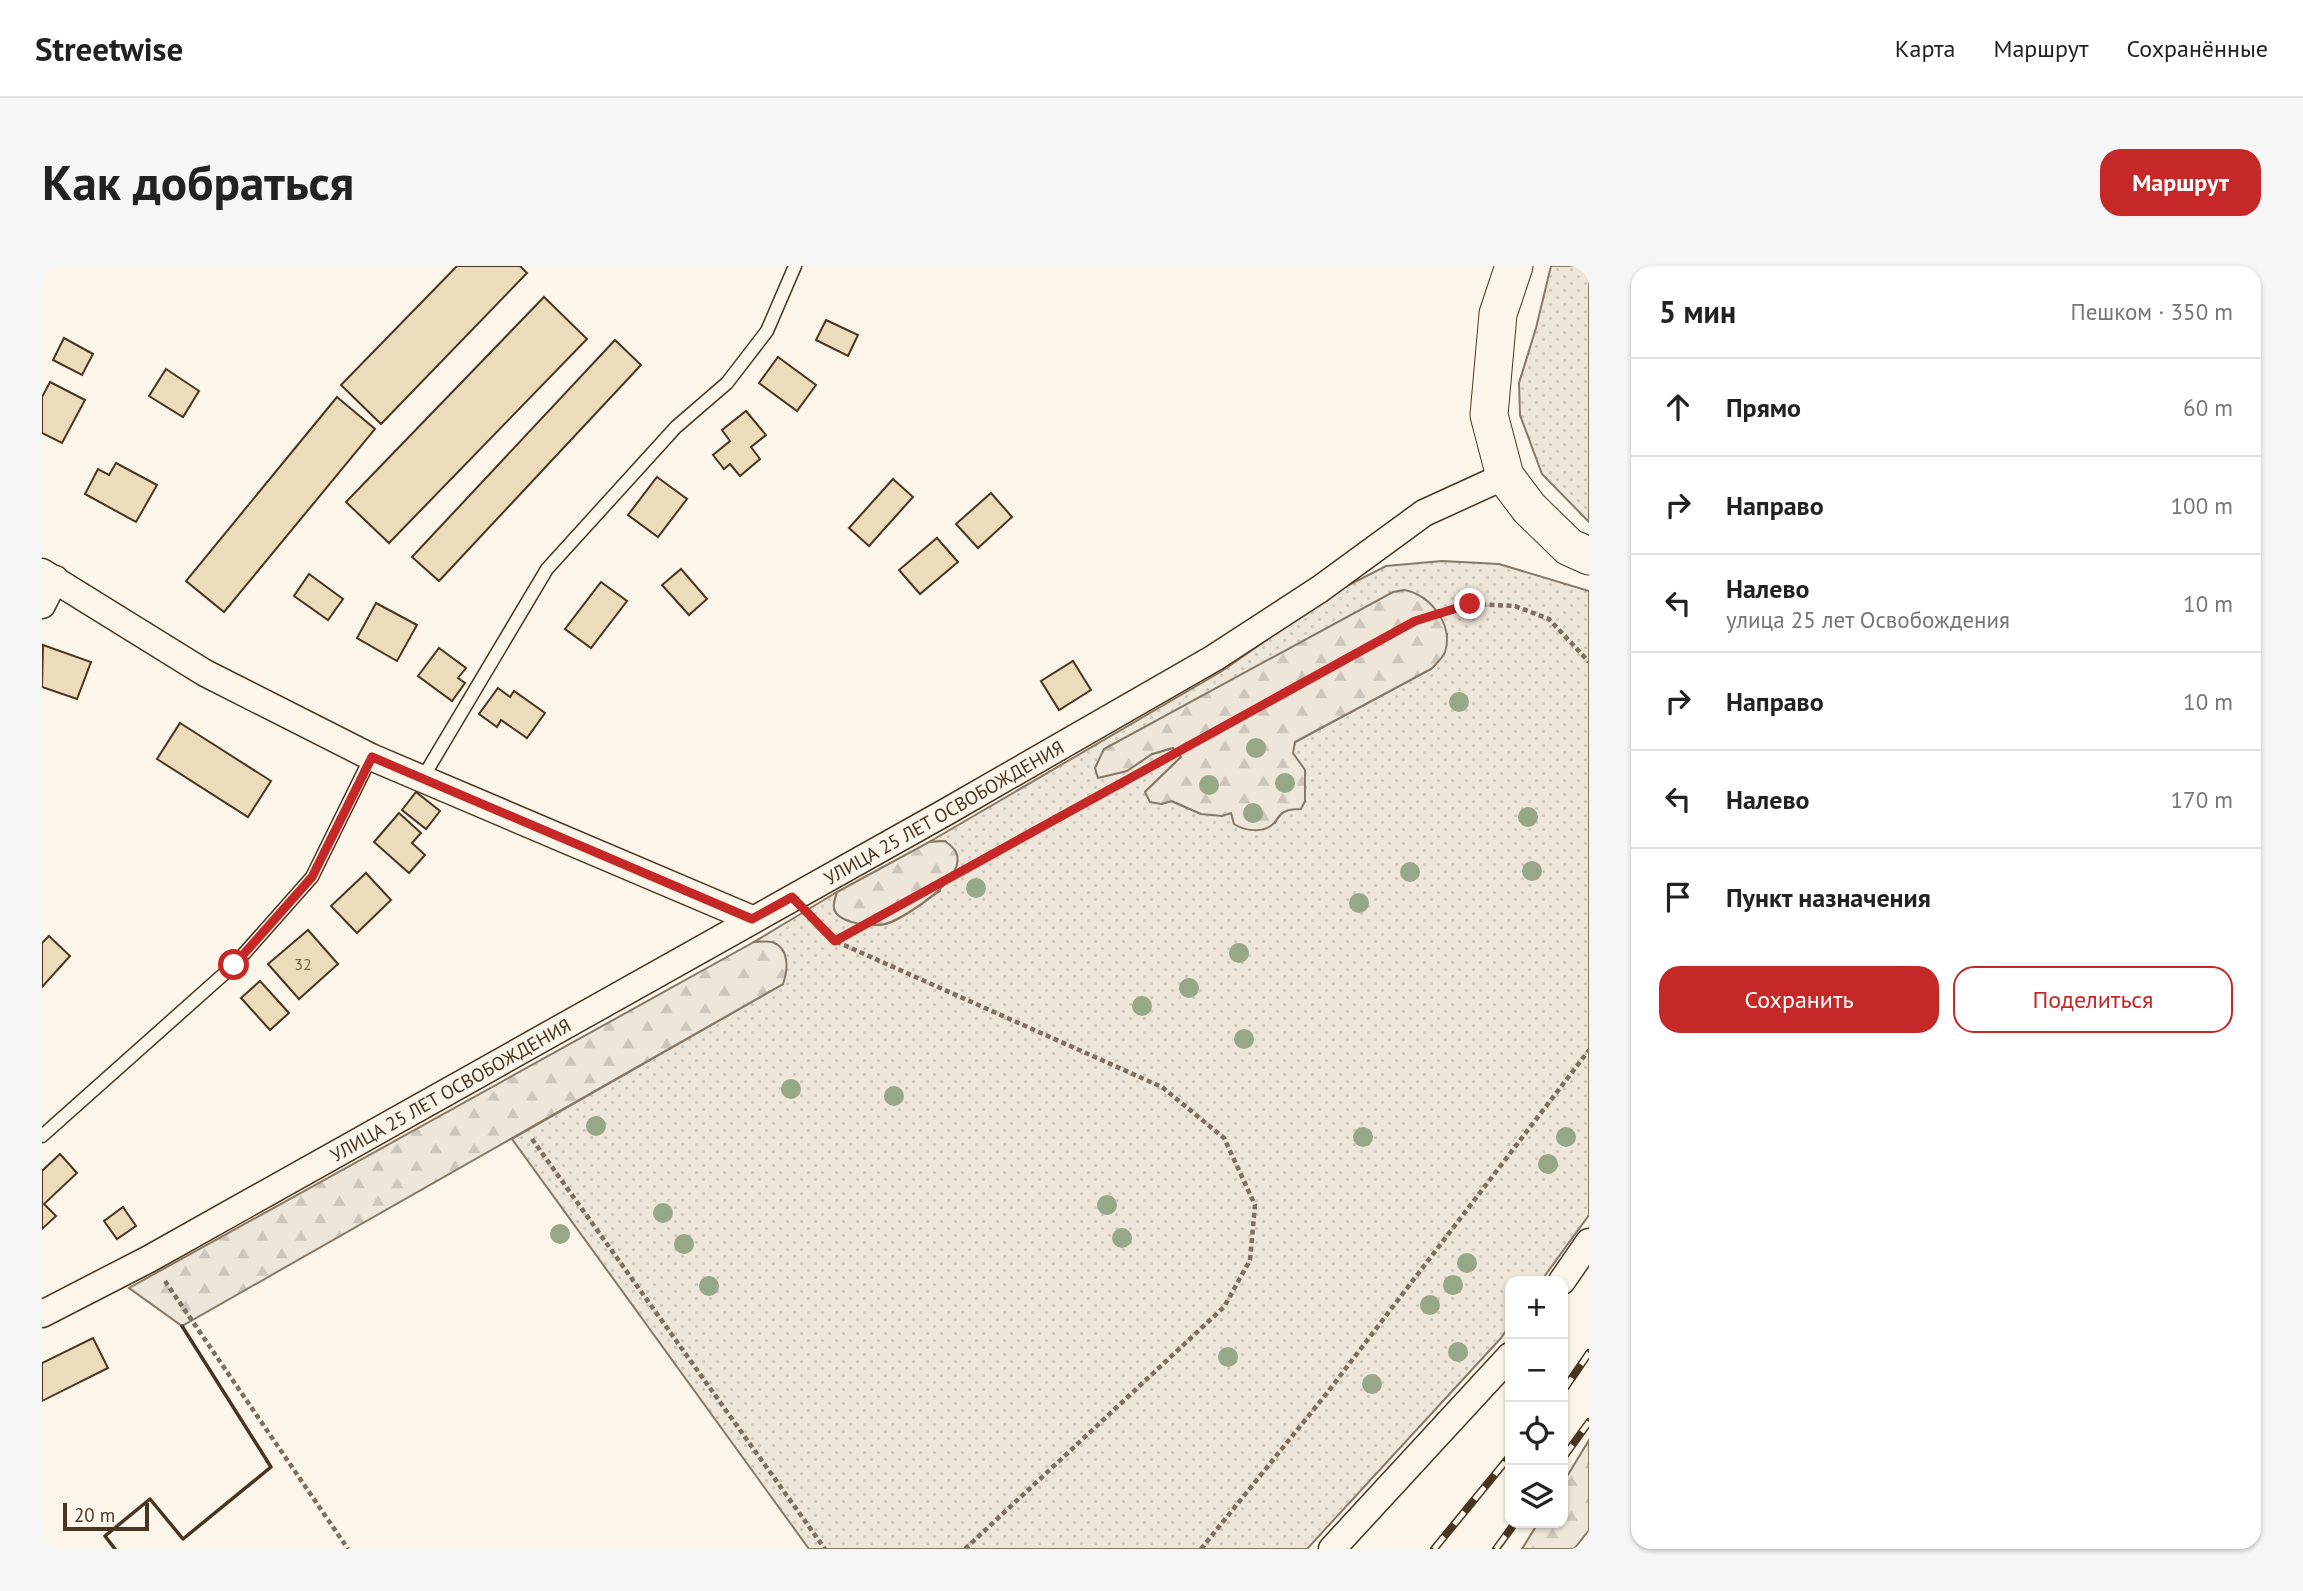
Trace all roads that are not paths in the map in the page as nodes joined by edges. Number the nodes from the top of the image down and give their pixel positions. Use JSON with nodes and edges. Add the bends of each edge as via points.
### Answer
{"nodes":[{"id":1,"x":795,"y":266,"type":"edge"},
{"id":2,"x":1514,"y":266,"type":"edge"},
{"id":3,"x":1505,"y":476,"type":"junction"},
{"id":4,"x":1589,"y":556,"type":"edge"},
{"id":5,"x":48,"y":575,"type":"edge"},
{"id":6,"x":42,"y":605,"type":"edge"},
{"id":7,"x":372,"y":757,"type":"junction"},
{"id":8,"x":422,"y":779,"type":"junction"},
{"id":9,"x":752,"y":919,"type":"junction"},
{"id":10,"x":42,"y":1136,"type":"edge"},
{"id":11,"x":1589,"y":1242,"type":"edge"},
{"id":12,"x":1565,"y":1276,"type":"edge"},
{"id":13,"x":42,"y":1314,"type":"edge"},
{"id":14,"x":1505,"y":1361,"type":"edge"},
{"id":15,"x":1332,"y":1549,"type":"edge"}],
"edges":[{"from":1,"to":8,"type":"lane","via":[[767,331],[727,383],[676,427],[547,569]]},
{"from":2,"to":3,"type":"main road","via":[[1499,314],[1489,415]]},
{"from":3,"to":4,"type":"main road","via":[[1529,508],[1569,547]]},
{"from":3,"to":9,"type":"street","name":"УЛИЦА 25 ЛЕТ ОСВОБОЖДЕНИЯ","via":[[1424,513],[1214,658]]},
{"from":5,"to":6,"type":"street"},
{"from":5,"to":7,"type":"street","via":[[205,673]]},
{"from":7,"to":8,"type":"street"},
{"from":7,"to":10,"type":"lane","via":[[312,877],[234,965]]},
{"from":8,"to":9,"type":"street"},
{"from":9,"to":13,"type":"street","name":"УЛИЦА 25 ЛЕТ ОСВОБОЖДЕНИЯ","via":[[149,1259]]},
{"from":11,"to":12,"type":"street"},
{"from":14,"to":15,"type":"street"}]}
